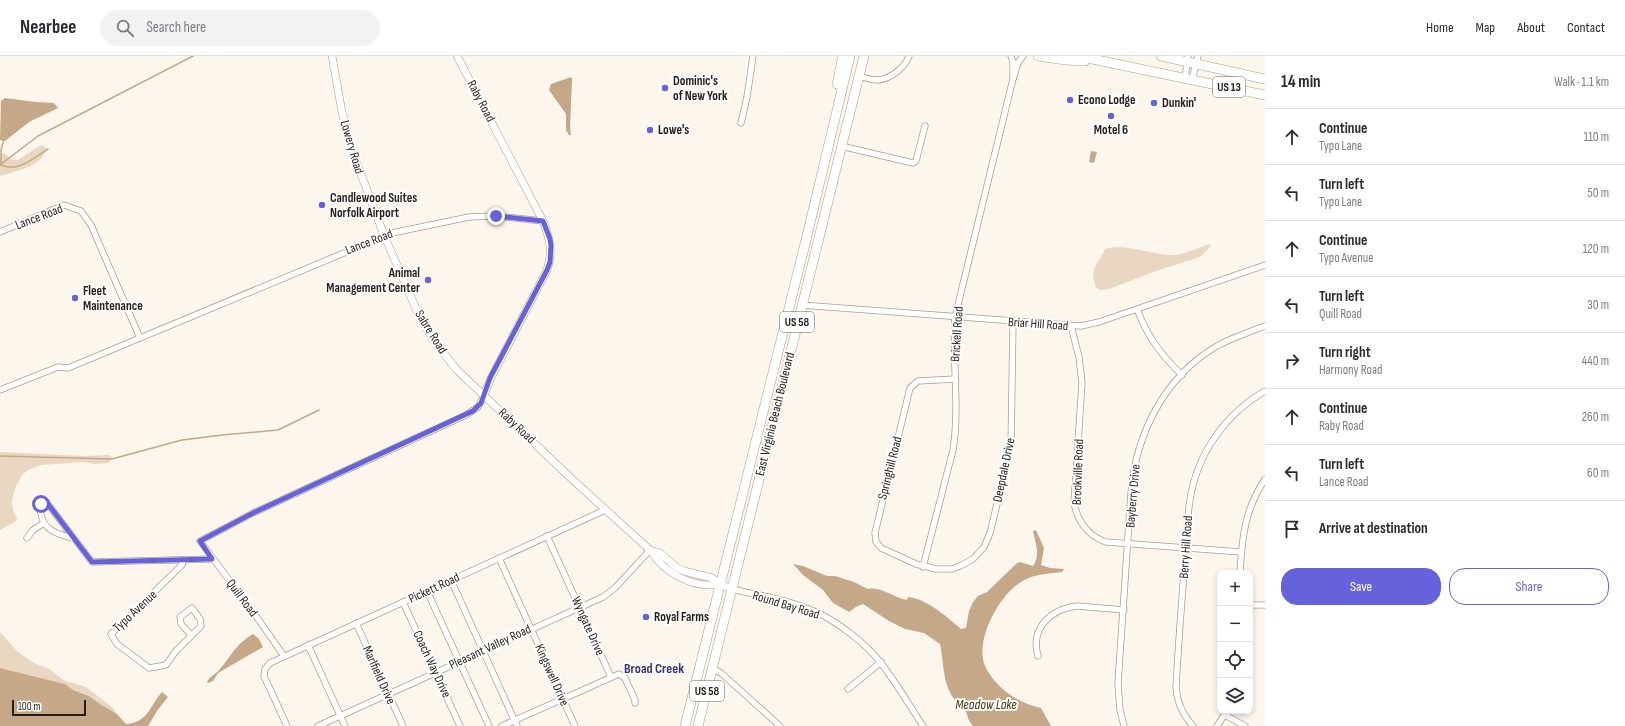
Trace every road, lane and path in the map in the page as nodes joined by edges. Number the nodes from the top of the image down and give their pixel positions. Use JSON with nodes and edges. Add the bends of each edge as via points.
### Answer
{"nodes":[{"id":1,"x":332,"y":56,"type":"edge"},
{"id":2,"x":457,"y":56,"type":"edge"},
{"id":3,"x":753,"y":56,"type":"edge"},
{"id":4,"x":842,"y":56,"type":"edge"},
{"id":5,"x":850,"y":56,"type":"edge"},
{"id":6,"x":864,"y":56,"type":"edge"},
{"id":7,"x":871,"y":56,"type":"edge"},
{"id":8,"x":909,"y":56,"type":"edge"},
{"id":9,"x":1011,"y":56,"type":"edge"},
{"id":10,"x":1023,"y":56,"type":"edge"},
{"id":11,"x":1038,"y":56,"type":"edge"},
{"id":12,"x":1078,"y":56,"type":"edge"},
{"id":13,"x":1161,"y":56,"type":"edge"},
{"id":14,"x":1192,"y":59,"type":"edge"},
{"id":15,"x":1106,"y":62,"type":"junction"},
{"id":16,"x":859,"y":76,"type":"junction"},
{"id":17,"x":1013,"y":79,"type":"junction"},
{"id":18,"x":1188,"y":79,"type":"junction"},
{"id":19,"x":1265,"y":79,"type":"edge"},
{"id":20,"x":1265,"y":95,"type":"edge"},
{"id":21,"x":834,"y":122,"type":"junction"},
{"id":22,"x":741,"y":123,"type":"dead end"},
{"id":23,"x":925,"y":126,"type":"dead end"},
{"id":24,"x":841,"y":146,"type":"junction"},
{"id":25,"x":543,"y":221,"type":"junction"},
{"id":26,"x":0,"y":232,"type":"edge"},
{"id":27,"x":384,"y":235,"type":"junction"},
{"id":28,"x":1265,"y":265,"type":"edge"},
{"id":29,"x":801,"y":305,"type":"junction"},
{"id":30,"x":1137,"y":309,"type":"junction"},
{"id":31,"x":955,"y":317,"type":"junction"},
{"id":32,"x":1013,"y":322,"type":"junction"},
{"id":33,"x":1071,"y":326,"type":"junction"},
{"id":34,"x":1265,"y":326,"type":"edge"},
{"id":35,"x":140,"y":338,"type":"junction"},
{"id":36,"x":1182,"y":375,"type":"junction"},
{"id":37,"x":955,"y":379,"type":"junction"},
{"id":38,"x":0,"y":390,"type":"edge"},
{"id":39,"x":1265,"y":392,"type":"edge"},
{"id":40,"x":484,"y":395,"type":"junction"},
{"id":41,"x":1265,"y":479,"type":"edge"},
{"id":42,"x":605,"y":510,"type":"junction"},
{"id":43,"x":44,"y":523,"type":"junction"},
{"id":44,"x":547,"y":536,"type":"junction"},
{"id":45,"x":26,"y":538,"type":"dead end"},
{"id":46,"x":72,"y":538,"type":"junction"},
{"id":47,"x":1129,"y":544,"type":"junction"},
{"id":48,"x":1186,"y":548,"type":"junction"},
{"id":49,"x":650,"y":550,"type":"junction"},
{"id":50,"x":1241,"y":552,"type":"junction"},
{"id":51,"x":500,"y":558,"type":"junction"},
{"id":52,"x":212,"y":559,"type":"junction"},
{"id":53,"x":183,"y":560,"type":"junction"},
{"id":54,"x":923,"y":567,"type":"junction"},
{"id":55,"x":1240,"y":570,"type":"edge"},
{"id":56,"x":451,"y":580,"type":"junction"},
{"id":57,"x":720,"y":584,"type":"junction"},
{"id":58,"x":732,"y":589,"type":"junction"},
{"id":59,"x":427,"y":591,"type":"junction"},
{"id":60,"x":403,"y":602,"type":"junction"},
{"id":61,"x":1253,"y":605,"type":"edge"},
{"id":62,"x":1265,"y":605,"type":"edge"},
{"id":63,"x":579,"y":607,"type":"junction"},
{"id":64,"x":1124,"y":610,"type":"junction"},
{"id":65,"x":356,"y":623,"type":"junction"},
{"id":66,"x":531,"y":628,"type":"junction"},
{"id":67,"x":192,"y":635,"type":"junction"},
{"id":68,"x":308,"y":645,"type":"junction"},
{"id":69,"x":484,"y":650,"type":"junction"},
{"id":70,"x":284,"y":656,"type":"junction"},
{"id":71,"x":1038,"y":656,"type":"dead end"},
{"id":72,"x":460,"y":661,"type":"junction"},
{"id":73,"x":881,"y":662,"type":"junction"},
{"id":74,"x":713,"y":669,"type":"junction"},
{"id":75,"x":436,"y":672,"type":"junction"},
{"id":76,"x":611,"y":677,"type":"junction"},
{"id":77,"x":848,"y":689,"type":"dead end"},
{"id":78,"x":388,"y":694,"type":"junction"},
{"id":79,"x":563,"y":699,"type":"junction"},
{"id":80,"x":635,"y":703,"type":"dead end"},
{"id":81,"x":1225,"y":714,"type":"edge"},
{"id":82,"x":1227,"y":714,"type":"edge"},
{"id":83,"x":340,"y":716,"type":"junction"},
{"id":84,"x":516,"y":723,"type":"edge"},
{"id":85,"x":920,"y":725,"type":"edge"},
{"id":86,"x":287,"y":726,"type":"edge"},
{"id":87,"x":318,"y":726,"type":"edge"},
{"id":88,"x":345,"y":726,"type":"edge"},
{"id":89,"x":402,"y":726,"type":"edge"},
{"id":90,"x":460,"y":726,"type":"edge"},
{"id":91,"x":489,"y":726,"type":"edge"},
{"id":92,"x":502,"y":726,"type":"edge"},
{"id":93,"x":575,"y":726,"type":"edge"},
{"id":94,"x":685,"y":726,"type":"edge"},
{"id":95,"x":698,"y":726,"type":"edge"},
{"id":96,"x":780,"y":726,"type":"edge"},
{"id":97,"x":1124,"y":726,"type":"edge"},
{"id":98,"x":1192,"y":726,"type":"edge"},
{"id":99,"x":1217,"y":726,"type":"edge"},
{"id":100,"x":1245,"y":726,"type":"edge"}],
"edges":[{"from":1,"to":27,"type":"street","name":"Lowery Road","via":[[353,154]]},
{"from":2,"to":25,"type":"street","name":"Raby Road"},
{"from":3,"to":22,"type":"street"},
{"from":4,"to":21,"type":"main road"},
{"from":5,"to":21,"type":"main road","name":"East Virginia Beach Boulevard","number":"US 58"},
{"from":6,"to":16,"type":"main road","name":"East Virginia Beach Boulevard","number":"US 58"},
{"from":7,"to":16,"type":"main road"},
{"from":8,"to":16,"type":"street","via":[[903,67],[886,77],[876,80]]},
{"from":9,"to":17,"type":"street","name":"Brickell Road"},
{"from":10,"to":17,"type":"street","name":"Brickell Road"},
{"from":11,"to":15,"type":"main road"},
{"from":12,"to":15,"type":"main road","number":"US 13"},
{"from":13,"to":14,"type":"main road","number":"US 13"},
{"from":14,"to":18,"type":"street"},
{"from":14,"to":18,"type":"street"},
{"from":14,"to":19,"type":"main road","number":"US 13"},
{"from":15,"to":18,"type":"main road","number":"US 13"},
{"from":16,"to":24,"type":"main road","name":"East Virginia Beach Boulevard","number":"US 58"},
{"from":17,"to":31,"type":"street","name":"Brickell Road"},
{"from":18,"to":20,"type":"main road","number":"US 13"},
{"from":21,"to":57,"type":"main road","name":"East Virginia Beach Boulevard","number":"US 58"},
{"from":23,"to":24,"type":"street","via":[[916,161],[913,163]]},
{"from":24,"to":29,"type":"main road","name":"East Virginia Beach Boulevard","number":"US 58"},
{"from":25,"to":27,"type":"street","name":"Lance Road","via":[[496,216],[470,217]]},
{"from":25,"to":40,"type":"street","name":"Raby Road","via":[[550,239],[550,262],[490,378]]},
{"from":26,"to":35,"type":"street","name":"Lance Road","via":[[64,205],[81,211],[91,225]]},
{"from":27,"to":35,"type":"street","name":"Lance Road"},
{"from":27,"to":40,"type":"street","name":"Sabre Road","via":[[428,331],[456,369]]},
{"from":28,"to":30,"type":"street","name":"Briar Hill Road"},
{"from":29,"to":31,"type":"street","name":"Briar Hill Road"},
{"from":29,"to":58,"type":"main road","name":"East Virginia Beach Boulevard","number":"US 58"},
{"from":30,"to":33,"type":"street","name":"Briar Hill Road","via":[[1090,325]]},
{"from":30,"to":36,"type":"street","via":[[1152,342]]},
{"from":31,"to":32,"type":"street","name":"Briar Hill Road"},
{"from":31,"to":37,"type":"street","name":"Brickell Road"},
{"from":32,"to":33,"type":"street","name":"Briar Hill Road"},
{"from":32,"to":54,"type":"street","name":"Deepdale Drive","via":[[1011,446],[990,533],[984,547],[967,563],[944,570]]},
{"from":33,"to":47,"type":"street","name":"Brookville Road","via":[[1082,383],[1075,508],[1081,522],[1094,536],[1106,542]]},
{"from":34,"to":36,"type":"street","name":"Bayberry Drive","via":[[1216,347],[1203,355]]},
{"from":35,"to":38,"type":"street","name":"Lance Road","via":[[68,368],[58,367]]},
{"from":36,"to":47,"type":"street","name":"Bayberry Drive","via":[[1157,405],[1144,432],[1133,478]]},
{"from":37,"to":54,"type":"street","name":"Brickell Road","via":[[956,419],[953,450]]},
{"from":37,"to":54,"type":"street","name":"Springhill Road","via":[[918,381],[910,388],[875,533],[876,542],[881,548]]},
{"from":39,"to":48,"type":"street","name":"Berry Hill Road","via":[[1246,404],[1226,422],[1202,458],[1190,499]]},
{"from":40,"to":42,"type":"street","name":"Raby Road"},
{"from":40,"to":52,"type":"street","name":"Quill Road","via":[[478,407],[466,415],[253,513],[200,541]]},
{"from":41,"to":50,"type":"street","via":[[1248,512]]},
{"from":42,"to":44,"type":"street","name":"Pickett Road"},
{"from":42,"to":49,"type":"street","name":"Raby Road"},
{"from":43,"to":45,"type":"street"},
{"from":43,"to":46,"type":"street","via":[[52,532]]},
{"from":43,"to":46,"type":"street","via":[[40,507],[44,502]]},
{"from":44,"to":51,"type":"street","name":"Pickett Road"},
{"from":44,"to":63,"type":"street","name":"Wyngate Drive"},
{"from":46,"to":53,"type":"street","via":[[92,562]]},
{"from":47,"to":48,"type":"street","name":"Brookville Road"},
{"from":47,"to":64,"type":"street","name":"Bayberry Drive"},
{"from":48,"to":50,"type":"street","name":"Brookville Road"},
{"from":48,"to":98,"type":"street","name":"Berry Hill Road","via":[[1176,697],[1185,718]]},
{"from":49,"to":57,"type":"street","name":"Raby Road","via":[[660,553],[684,571],[712,578]]},
{"from":49,"to":63,"type":"street","name":"Pleasant Valley Road","via":[[608,594]]},
{"from":50,"to":55,"type":"street"},
{"from":51,"to":56,"type":"street","name":"Pickett Road"},
{"from":51,"to":66,"type":"street","name":"Kingswell Drive"},
{"from":52,"to":53,"type":"street"},
{"from":52,"to":70,"type":"street","name":"Quill Road"},
{"from":53,"to":67,"type":"street","name":"Typo Avenue","via":[[182,565],[111,634],[117,644],[149,668],[166,666]]},
{"from":56,"to":59,"type":"street","name":"Pickett Road"},
{"from":56,"to":69,"type":"street"},
{"from":57,"to":58,"type":"street","name":"Round Bay Road"},
{"from":57,"to":94,"type":"main road","name":"East Virginia Beach Boulevard","number":"US 58"},
{"from":58,"to":73,"type":"street","name":"Round Bay Road","via":[[817,612],[847,632]]},
{"from":58,"to":74,"type":"main road","name":"East Virginia Beach Boulevard","number":"US 58"},
{"from":59,"to":60,"type":"street","name":"Pickett Road"},
{"from":59,"to":72,"type":"street"},
{"from":60,"to":65,"type":"street","name":"Pickett Road"},
{"from":60,"to":75,"type":"street","name":"Coach Way Drive"},
{"from":61,"to":62,"type":"street"},
{"from":63,"to":66,"type":"street","name":"Pleasant Valley Road"},
{"from":63,"to":76,"type":"street","name":"Wyngate Drive"},
{"from":64,"to":71,"type":"street","via":[[1077,606],[1054,613],[1038,631]]},
{"from":64,"to":97,"type":"street","name":"Bayberry Drive","via":[[1118,683]]},
{"from":65,"to":68,"type":"street","name":"Pickett Road"},
{"from":65,"to":78,"type":"street","name":"Marlfield Drive"},
{"from":66,"to":69,"type":"street","name":"Pleasant Valley Road"},
{"from":66,"to":79,"type":"street","name":"Kingswell Drive"},
{"from":67,"to":67,"type":"street","name":"Typo Avenue","via":[[181,624],[180,617],[192,608],[200,619],[201,626]]},
{"from":68,"to":70,"type":"street","name":"Pickett Road"},
{"from":68,"to":83,"type":"street"},
{"from":69,"to":72,"type":"street","name":"Pleasant Valley Road"},
{"from":69,"to":84,"type":"street"},
{"from":70,"to":86,"type":"street","name":"Pickett Road","via":[[270,663],[265,668],[264,676]]},
{"from":72,"to":75,"type":"street","name":"Pleasant Valley Road"},
{"from":72,"to":91,"type":"street"},
{"from":73,"to":77,"type":"street"},
{"from":73,"to":85,"type":"street","name":"Round Bay Road"},
{"from":74,"to":95,"type":"main road","name":"East Virginia Beach Boulevard","number":"US 58"},
{"from":74,"to":96,"type":"street","via":[[721,673]]},
{"from":75,"to":78,"type":"street","name":"Pleasant Valley Road"},
{"from":75,"to":90,"type":"street","name":"Coach Way Drive"},
{"from":76,"to":79,"type":"street"},
{"from":76,"to":80,"type":"street","via":[[619,674],[624,676]]},
{"from":78,"to":83,"type":"street","name":"Pleasant Valley Road"},
{"from":78,"to":89,"type":"street","name":"Marlfield Drive"},
{"from":79,"to":84,"type":"street"},
{"from":79,"to":93,"type":"street","name":"Kingswell Drive"},
{"from":81,"to":99,"type":"street"},
{"from":82,"to":100,"type":"street"},
{"from":83,"to":87,"type":"street","name":"Pleasant Valley Road"},
{"from":83,"to":88,"type":"street"},
{"from":84,"to":92,"type":"street"}]}
